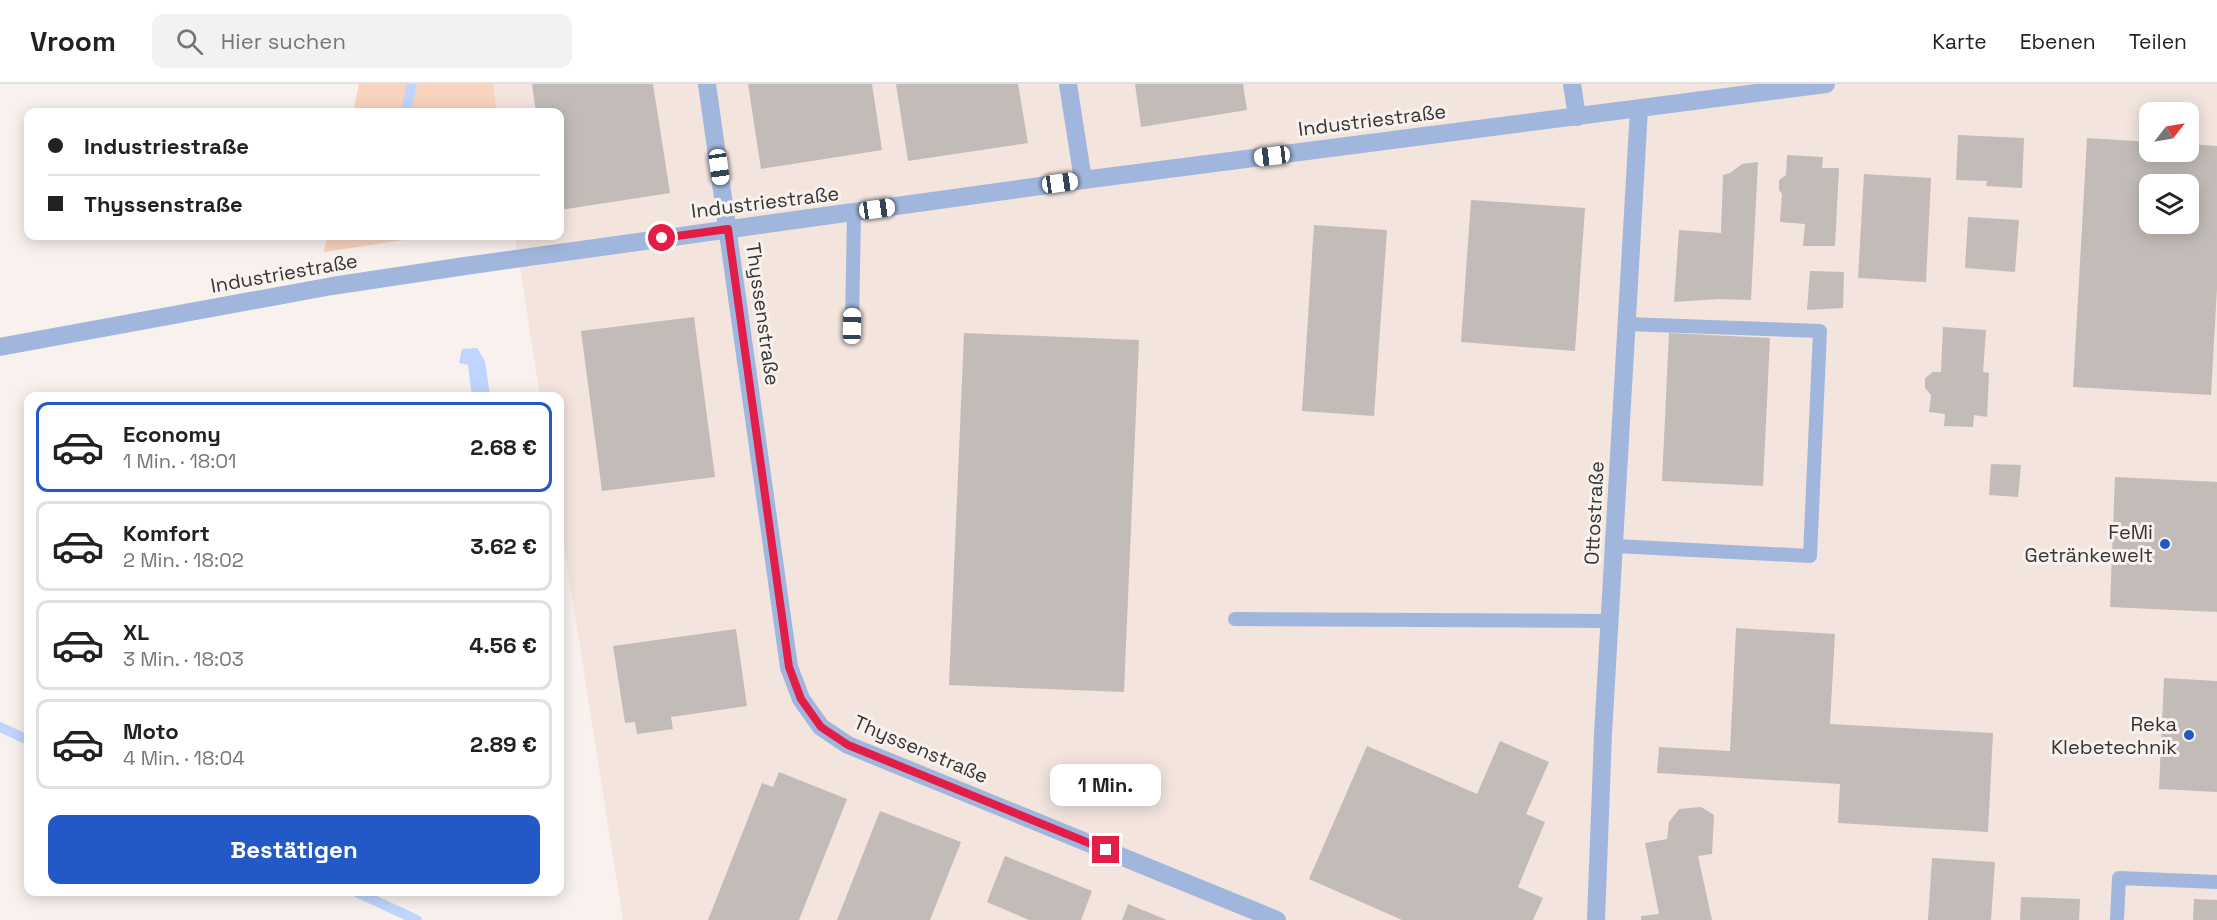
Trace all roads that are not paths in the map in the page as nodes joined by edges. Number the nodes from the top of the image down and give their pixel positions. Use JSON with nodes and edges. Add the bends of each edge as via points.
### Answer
{"nodes":[{"id":1,"x":707,"y":84,"type":"edge"},
{"id":2,"x":1068,"y":84,"type":"edge"},
{"id":3,"x":1572,"y":84,"type":"edge"},
{"id":4,"x":1826,"y":84,"type":"edge"},
{"id":5,"x":1639,"y":109,"type":"junction"},
{"id":6,"x":1577,"y":117,"type":"junction"},
{"id":7,"x":1083,"y":180,"type":"junction"},
{"id":8,"x":854,"y":213,"type":"junction"},
{"id":9,"x":728,"y":229,"type":"junction"},
{"id":10,"x":1626,"y":324,"type":"junction"},
{"id":11,"x":852,"y":326,"type":"dead end"},
{"id":12,"x":0,"y":347,"type":"edge"},
{"id":13,"x":1615,"y":546,"type":"junction"},
{"id":14,"x":1235,"y":619,"type":"dead end"},
{"id":15,"x":1611,"y":621,"type":"junction"},
{"id":16,"x":2217,"y":882,"type":"edge"},
{"id":17,"x":1277,"y":920,"type":"edge"},
{"id":18,"x":1596,"y":920,"type":"edge"},
{"id":19,"x":2117,"y":920,"type":"edge"}],
"edges":[{"from":1,"to":9,"type":"street","name":"Thyssenstraße"},
{"from":2,"to":7,"type":"street"},
{"from":3,"to":6,"type":"street"},
{"from":4,"to":5,"type":"street","name":"Industriestraße"},
{"from":5,"to":6,"type":"street","name":"Industriestraße"},
{"from":5,"to":10,"type":"street","name":"Ottostraße"},
{"from":6,"to":7,"type":"street","name":"Industriestraße"},
{"from":7,"to":8,"type":"street","name":"Industriestraße"},
{"from":8,"to":9,"type":"street","name":"Industriestraße"},
{"from":8,"to":11,"type":"lane"},
{"from":9,"to":12,"type":"street","name":"Industriestraße","via":[[354,283]]},
{"from":9,"to":17,"type":"street","name":"Thyssenstraße","via":[[789,667],[801,699],[821,727],[848,745]]},
{"from":10,"to":13,"type":"street","name":"Ottostraße"},
{"from":10,"to":13,"type":"lane","via":[[1820,332],[1810,556]]},
{"from":13,"to":15,"type":"street","name":"Ottostraße"},
{"from":14,"to":15,"type":"lane"},
{"from":15,"to":18,"type":"street","name":"Ottostraße"},
{"from":16,"to":19,"type":"lane","via":[[2119,878]]}]}
